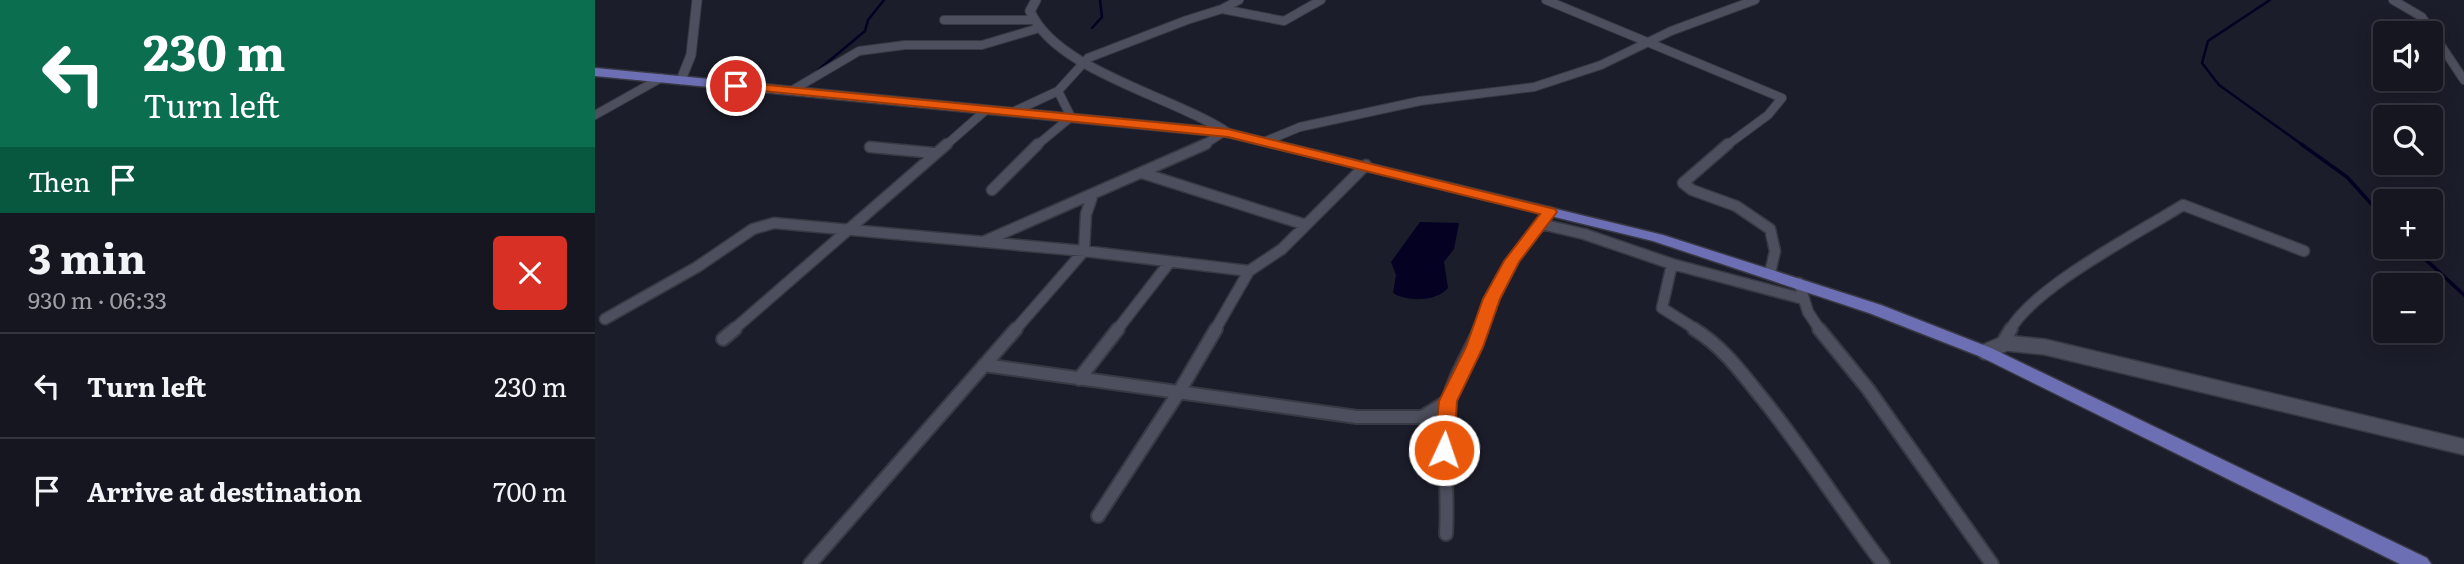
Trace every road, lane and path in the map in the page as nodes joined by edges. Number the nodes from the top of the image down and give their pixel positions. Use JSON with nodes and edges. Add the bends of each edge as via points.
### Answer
{"nodes":[{"id":1,"x":697,"y":0,"type":"edge"},
{"id":2,"x":1036,"y":0,"type":"edge"},
{"id":3,"x":1240,"y":0,"type":"edge"},
{"id":4,"x":1321,"y":0,"type":"edge"},
{"id":5,"x":1546,"y":0,"type":"edge"},
{"id":6,"x":1755,"y":0,"type":"edge"},
{"id":7,"x":2393,"y":0,"type":"edge"},
{"id":8,"x":1222,"y":9,"type":"junction"},
{"id":9,"x":944,"y":20,"type":"dead end"},
{"id":10,"x":1031,"y":20,"type":"junction"},
{"id":11,"x":1037,"y":29,"type":"junction"},
{"id":12,"x":1651,"y":42,"type":"junction"},
{"id":13,"x":1083,"y":63,"type":"junction"},
{"id":14,"x":595,"y":72,"type":"edge"},
{"id":15,"x":661,"y":78,"type":"junction"},
{"id":16,"x":681,"y":80,"type":"junction"},
{"id":17,"x":2464,"y":80,"type":"edge"},
{"id":18,"x":1058,"y":90,"type":"junction"},
{"id":19,"x":791,"y":91,"type":"junction"},
{"id":20,"x":986,"y":110,"type":"junction"},
{"id":21,"x":1015,"y":111,"type":"junction"},
{"id":22,"x":595,"y":115,"type":"edge"},
{"id":23,"x":1071,"y":117,"type":"junction"},
{"id":24,"x":1225,"y":133,"type":"junction"},
{"id":25,"x":1266,"y":141,"type":"junction"},
{"id":26,"x":870,"y":147,"type":"dead end"},
{"id":27,"x":934,"y":153,"type":"junction"},
{"id":28,"x":1366,"y":165,"type":"junction"},
{"id":29,"x":1142,"y":173,"type":"junction"},
{"id":30,"x":992,"y":190,"type":"dead end"},
{"id":31,"x":1094,"y":194,"type":"junction"},
{"id":32,"x":1545,"y":218,"type":"junction"},
{"id":33,"x":1306,"y":225,"type":"junction"},
{"id":34,"x":850,"y":228,"type":"junction"},
{"id":35,"x":983,"y":242,"type":"junction"},
{"id":36,"x":1084,"y":251,"type":"junction"},
{"id":37,"x":2304,"y":251,"type":"dead end"},
{"id":38,"x":1169,"y":263,"type":"junction"},
{"id":39,"x":1672,"y":264,"type":"junction"},
{"id":40,"x":1249,"y":271,"type":"junction"},
{"id":41,"x":1770,"y":274,"type":"junction"},
{"id":42,"x":1800,"y":290,"type":"junction"},
{"id":43,"x":605,"y":319,"type":"dead end"},
{"id":44,"x":723,"y":339,"type":"dead end"},
{"id":45,"x":2002,"y":344,"type":"junction"},
{"id":46,"x":1985,"y":352,"type":"junction"},
{"id":47,"x":983,"y":365,"type":"junction"},
{"id":48,"x":1079,"y":379,"type":"junction"},
{"id":49,"x":1179,"y":392,"type":"junction"},
{"id":50,"x":1448,"y":401,"type":"junction"},
{"id":51,"x":2464,"y":447,"type":"edge"},
{"id":52,"x":1098,"y":516,"type":"dead end"},
{"id":53,"x":1446,"y":534,"type":"dead end"},
{"id":54,"x":810,"y":564,"type":"edge"},
{"id":55,"x":1883,"y":564,"type":"edge"},
{"id":56,"x":1992,"y":564,"type":"edge"},
{"id":57,"x":2420,"y":564,"type":"edge"}],
"edges":[{"from":1,"to":16,"type":"street","via":[[691,55]]},
{"from":2,"to":10,"type":"street"},
{"from":3,"to":8,"type":"street"},
{"from":4,"to":8,"type":"street","via":[[1284,21]]},
{"from":5,"to":12,"type":"street"},
{"from":6,"to":12,"type":"street"},
{"from":7,"to":17,"type":"street","via":[[2422,17]]},
{"from":8,"to":13,"type":"street"},
{"from":9,"to":10,"type":"street"},
{"from":10,"to":11,"type":"street"},
{"from":11,"to":13,"type":"street"},
{"from":11,"to":19,"type":"street","via":[[982,45],[905,44],[859,51]]},
{"from":12,"to":25,"type":"street","via":[[1601,65],[1534,87],[1420,101],[1300,127]]},
{"from":12,"to":41,"type":"street","via":[[1782,98],[1777,110],[1743,131],[1683,183],[1736,206],[1770,229],[1775,251]]},
{"from":13,"to":18,"type":"street"},
{"from":13,"to":24,"type":"street","via":[[1201,115]]},
{"from":14,"to":15,"type":"main road"},
{"from":15,"to":16,"type":"main road"},
{"from":15,"to":22,"type":"street"},
{"from":16,"to":19,"type":"main road"},
{"from":18,"to":21,"type":"street"},
{"from":18,"to":23,"type":"street"},
{"from":19,"to":20,"type":"main road"},
{"from":20,"to":21,"type":"main road"},
{"from":20,"to":27,"type":"street"},
{"from":21,"to":23,"type":"main road"},
{"from":23,"to":24,"type":"main road"},
{"from":23,"to":30,"type":"street"},
{"from":24,"to":25,"type":"main road"},
{"from":24,"to":29,"type":"street"},
{"from":25,"to":28,"type":"main road"},
{"from":26,"to":27,"type":"street"},
{"from":27,"to":34,"type":"street"},
{"from":28,"to":32,"type":"main road"},
{"from":28,"to":33,"type":"street"},
{"from":29,"to":31,"type":"street"},
{"from":29,"to":33,"type":"street"},
{"from":31,"to":35,"type":"street"},
{"from":31,"to":36,"type":"street","via":[[1086,209]]},
{"from":32,"to":39,"type":"street"},
{"from":32,"to":41,"type":"main road","via":[[1658,238]]},
{"from":32,"to":50,"type":"street","via":[[1500,282]]},
{"from":33,"to":40,"type":"street","via":[[1277,253]]},
{"from":34,"to":35,"type":"street"},
{"from":34,"to":43,"type":"street","via":[[761,225]]},
{"from":34,"to":44,"type":"street"},
{"from":35,"to":36,"type":"street"},
{"from":36,"to":38,"type":"street"},
{"from":36,"to":47,"type":"street"},
{"from":37,"to":45,"type":"street","via":[[2183,205],[2029,307]]},
{"from":38,"to":40,"type":"street"},
{"from":38,"to":48,"type":"street"},
{"from":39,"to":42,"type":"street"},
{"from":39,"to":55,"type":"street","via":[[1663,308],[1729,356],[1803,449]]},
{"from":40,"to":49,"type":"street"},
{"from":41,"to":42,"type":"main road"},
{"from":42,"to":46,"type":"main road"},
{"from":42,"to":56,"type":"street"},
{"from":45,"to":46,"type":"street"},
{"from":45,"to":51,"type":"street","via":[[2045,347]]},
{"from":46,"to":57,"type":"main road"},
{"from":47,"to":48,"type":"street"},
{"from":47,"to":54,"type":"street"},
{"from":48,"to":49,"type":"street"},
{"from":49,"to":50,"type":"street","via":[[1357,417],[1404,419],[1429,415]]},
{"from":49,"to":52,"type":"street"},
{"from":50,"to":53,"type":"street"}]}
